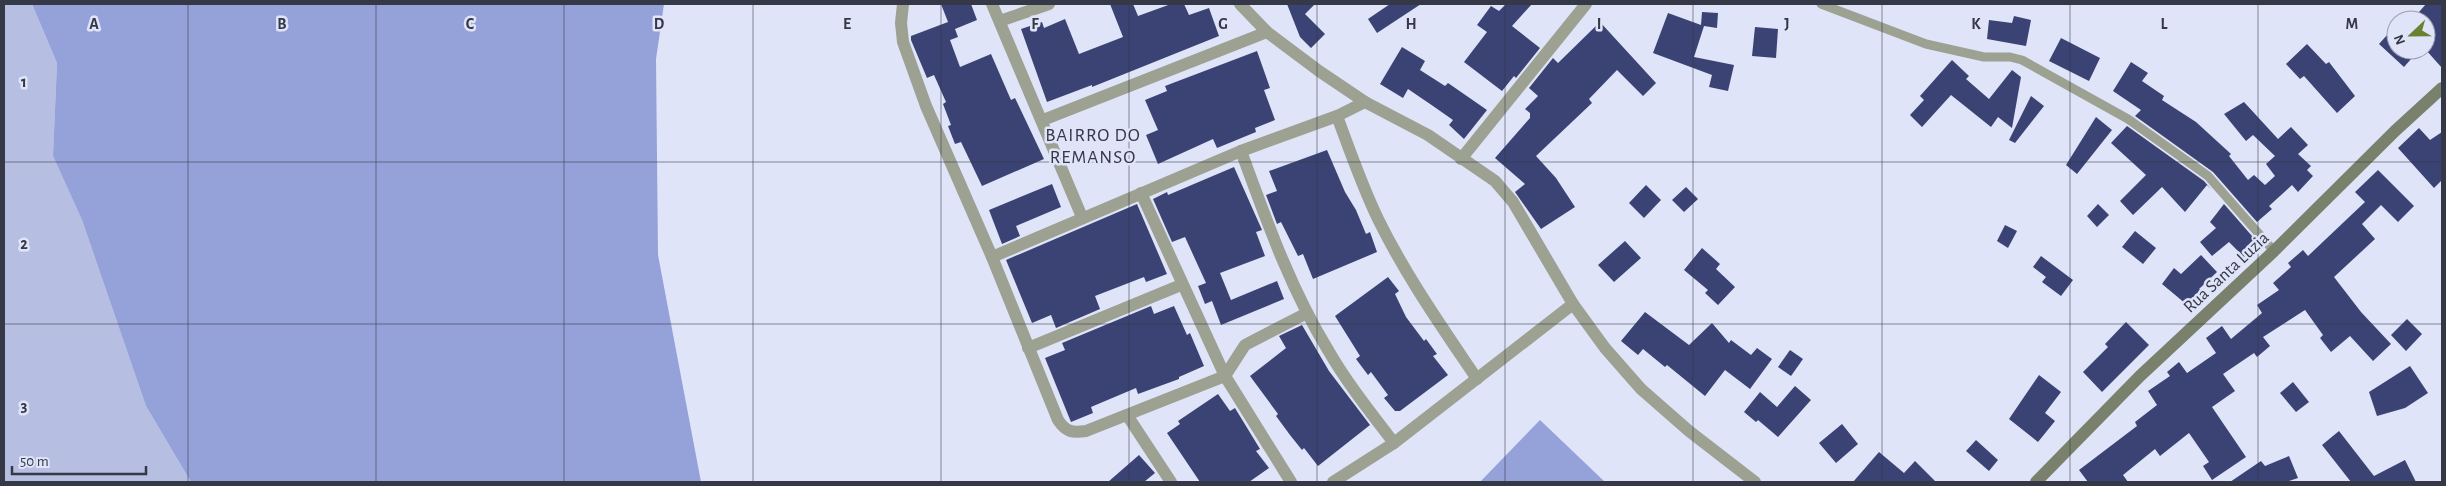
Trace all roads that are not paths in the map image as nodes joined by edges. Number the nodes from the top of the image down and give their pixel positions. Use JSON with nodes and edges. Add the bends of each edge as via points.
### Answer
{"nodes":[{"id":1,"x":904,"y":4,"type":"edge"},
{"id":2,"x":992,"y":4,"type":"edge"},
{"id":3,"x":1049,"y":4,"type":"edge"},
{"id":4,"x":1240,"y":4,"type":"edge"},
{"id":5,"x":1586,"y":4,"type":"edge"},
{"id":6,"x":1821,"y":4,"type":"edge"},
{"id":7,"x":1000,"y":21,"type":"junction"},
{"id":8,"x":1267,"y":32,"type":"junction"},
{"id":9,"x":2442,"y":88,"type":"edge"},
{"id":10,"x":1365,"y":102,"type":"junction"},
{"id":11,"x":1337,"y":116,"type":"junction"},
{"id":12,"x":1043,"y":120,"type":"junction"},
{"id":13,"x":1241,"y":151,"type":"junction"},
{"id":14,"x":1462,"y":158,"type":"junction"},
{"id":15,"x":1141,"y":193,"type":"junction"},
{"id":16,"x":1082,"y":217,"type":"junction"},
{"id":17,"x":2274,"y":251,"type":"junction"},
{"id":18,"x":992,"y":257,"type":"junction"},
{"id":19,"x":1181,"y":285,"type":"junction"},
{"id":20,"x":1573,"y":304,"type":"junction"},
{"id":21,"x":1307,"y":313,"type":"junction"},
{"id":22,"x":1028,"y":348,"type":"junction"},
{"id":23,"x":1225,"y":376,"type":"junction"},
{"id":24,"x":1477,"y":379,"type":"junction"},
{"id":25,"x":1127,"y":415,"type":"junction"},
{"id":26,"x":1394,"y":444,"type":"junction"},
{"id":27,"x":1171,"y":482,"type":"edge"},
{"id":28,"x":1291,"y":482,"type":"edge"},
{"id":29,"x":1333,"y":482,"type":"edge"},
{"id":30,"x":1755,"y":482,"type":"edge"},
{"id":31,"x":2036,"y":482,"type":"edge"}],
"edges":[{"from":1,"to":18,"type":"street","via":[[903,42],[926,106]]},
{"from":2,"to":7,"type":"street"},
{"from":3,"to":7,"type":"street"},
{"from":4,"to":8,"type":"street"},
{"from":5,"to":14,"type":"street"},
{"from":6,"to":17,"type":"lane","via":[[1926,44],[1984,57],[2010,57],[2029,64],[2128,119],[2208,176]]},
{"from":7,"to":12,"type":"street"},
{"from":8,"to":10,"type":"street"},
{"from":8,"to":12,"type":"street"},
{"from":9,"to":17,"type":"street","name":"Rua Santa Luzia"},
{"from":10,"to":11,"type":"street"},
{"from":10,"to":14,"type":"street","via":[[1428,135]]},
{"from":11,"to":13,"type":"street"},
{"from":11,"to":24,"type":"street","via":[[1374,210],[1400,260]]},
{"from":12,"to":16,"type":"street"},
{"from":13,"to":15,"type":"street"},
{"from":13,"to":21,"type":"street","via":[[1277,249]]},
{"from":14,"to":20,"type":"street","via":[[1495,181],[1513,202]]},
{"from":15,"to":16,"type":"street"},
{"from":15,"to":19,"type":"street"},
{"from":16,"to":18,"type":"street"},
{"from":17,"to":31,"type":"street","name":"Rua Santa Luzia","via":[[2140,376]]},
{"from":18,"to":22,"type":"street"},
{"from":19,"to":22,"type":"street"},
{"from":19,"to":23,"type":"street"},
{"from":20,"to":24,"type":"street"},
{"from":20,"to":30,"type":"street","via":[[1605,348],[1642,389]]},
{"from":21,"to":23,"type":"street","via":[[1245,345]]},
{"from":21,"to":26,"type":"street","via":[[1328,350]]},
{"from":22,"to":25,"type":"street","via":[[1064,429],[1086,431]]},
{"from":23,"to":25,"type":"street"},
{"from":23,"to":28,"type":"street"},
{"from":24,"to":26,"type":"street"},
{"from":25,"to":27,"type":"street"},
{"from":26,"to":29,"type":"street"}]}
